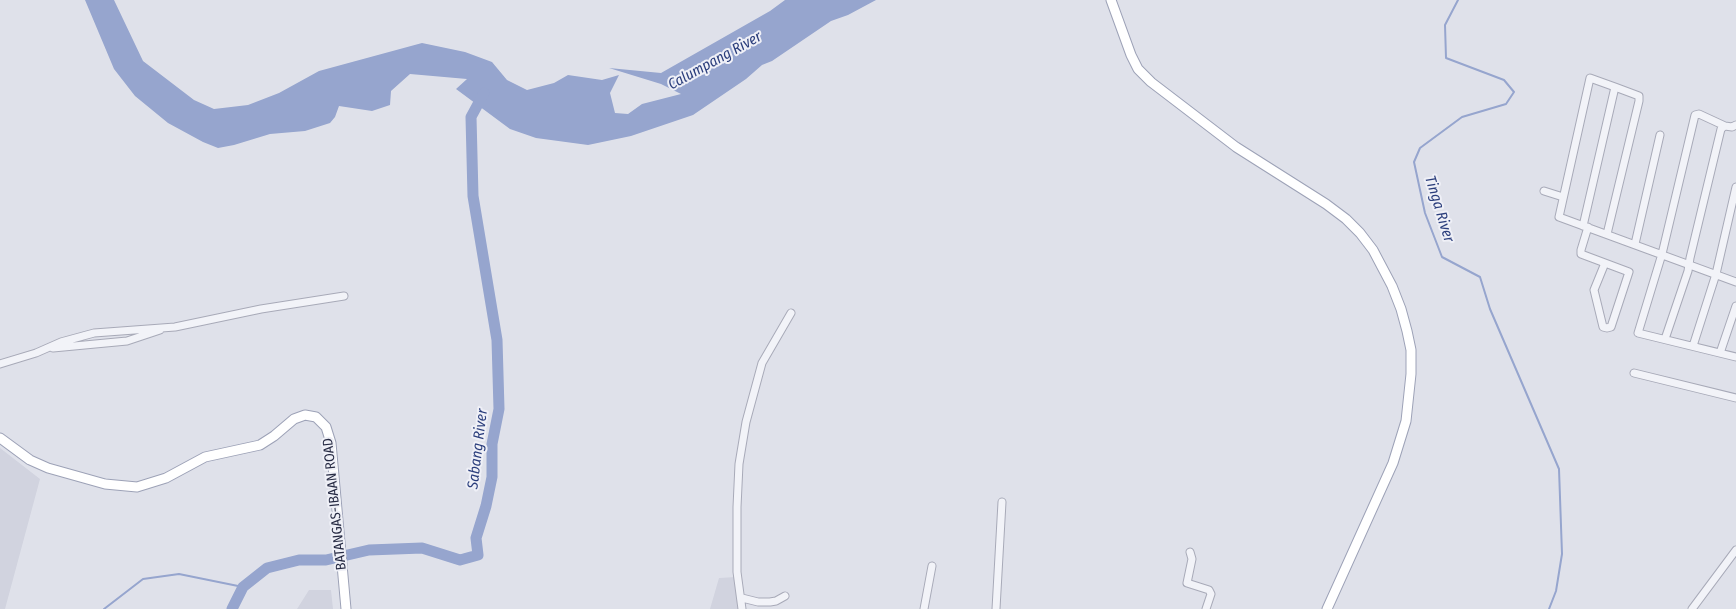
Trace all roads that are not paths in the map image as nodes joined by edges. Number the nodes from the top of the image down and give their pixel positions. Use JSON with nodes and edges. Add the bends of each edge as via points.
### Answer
{"nodes":[{"id":1,"x":1111,"y":0,"type":"edge"},
{"id":2,"x":1615,"y":87,"type":"junction"},
{"id":3,"x":1736,"y":125,"type":"edge"},
{"id":4,"x":1726,"y":126,"type":"junction"},
{"id":5,"x":1660,"y":135,"type":"dead end"},
{"id":6,"x":1736,"y":187,"type":"edge"},
{"id":7,"x":1544,"y":191,"type":"dead end"},
{"id":8,"x":1563,"y":197,"type":"junction"},
{"id":9,"x":1586,"y":226,"type":"junction"},
{"id":10,"x":1607,"y":234,"type":"junction"},
{"id":11,"x":1635,"y":244,"type":"junction"},
{"id":12,"x":1662,"y":254,"type":"junction"},
{"id":13,"x":1605,"y":263,"type":"junction"},
{"id":14,"x":1689,"y":264,"type":"junction"},
{"id":15,"x":1716,"y":274,"type":"junction"},
{"id":16,"x":1736,"y":282,"type":"edge"},
{"id":17,"x":344,"y":296,"type":"dead end"},
{"id":18,"x":1736,"y":306,"type":"edge"},
{"id":19,"x":791,"y":313,"type":"dead end"},
{"id":20,"x":167,"y":327,"type":"junction"},
{"id":21,"x":1665,"y":340,"type":"junction"},
{"id":22,"x":1693,"y":346,"type":"junction"},
{"id":23,"x":47,"y":348,"type":"junction"},
{"id":24,"x":1720,"y":353,"type":"junction"},
{"id":25,"x":1736,"y":357,"type":"edge"},
{"id":26,"x":0,"y":364,"type":"edge"},
{"id":27,"x":1634,"y":373,"type":"dead end"},
{"id":28,"x":1736,"y":398,"type":"edge"},
{"id":29,"x":0,"y":438,"type":"edge"},
{"id":30,"x":1002,"y":502,"type":"dead end"},
{"id":31,"x":1736,"y":550,"type":"edge"},
{"id":32,"x":1190,"y":552,"type":"dead end"},
{"id":33,"x":932,"y":566,"type":"dead end"},
{"id":34,"x":785,"y":596,"type":"dead end"},
{"id":35,"x":742,"y":598,"type":"junction"},
{"id":36,"x":346,"y":609,"type":"edge"},
{"id":37,"x":742,"y":609,"type":"edge"},
{"id":38,"x":924,"y":609,"type":"edge"},
{"id":39,"x":996,"y":609,"type":"edge"},
{"id":40,"x":1206,"y":609,"type":"edge"},
{"id":41,"x":1327,"y":609,"type":"edge"},
{"id":42,"x":1692,"y":609,"type":"edge"}],
"edges":[{"from":1,"to":41,"type":"main road","via":[[1138,69],[1236,147],[1346,219],[1384,268],[1401,308],[1411,350],[1412,374],[1406,422],[1393,463]]},
{"from":2,"to":8,"type":"street","via":[[1590,78]]},
{"from":2,"to":9,"type":"street"},
{"from":2,"to":10,"type":"street","via":[[1639,96],[1639,101]]},
{"from":3,"to":4,"type":"street"},
{"from":4,"to":12,"type":"street","via":[[1695,115]]},
{"from":4,"to":14,"type":"street","via":[[1721,129]]},
{"from":5,"to":11,"type":"street"},
{"from":6,"to":15,"type":"street"},
{"from":7,"to":8,"type":"street"},
{"from":8,"to":9,"type":"street","via":[[1559,217]]},
{"from":9,"to":10,"type":"street"},
{"from":9,"to":13,"type":"street","via":[[1581,254]]},
{"from":10,"to":11,"type":"street"},
{"from":11,"to":12,"type":"street"},
{"from":12,"to":14,"type":"street"},
{"from":12,"to":21,"type":"street","via":[[1638,332]]},
{"from":13,"to":13,"type":"street","via":[[1629,272],[1611,328],[1603,327],[1594,290]]},
{"from":14,"to":15,"type":"street"},
{"from":14,"to":21,"type":"street"},
{"from":15,"to":16,"type":"street"},
{"from":15,"to":22,"type":"street"},
{"from":17,"to":20,"type":"street"},
{"from":18,"to":24,"type":"street"},
{"from":19,"to":35,"type":"street","via":[[762,363],[746,422],[737,491],[737,572]]},
{"from":20,"to":23,"type":"street","via":[[127,341]]},
{"from":20,"to":23,"type":"street","via":[[94,333]]},
{"from":21,"to":22,"type":"street"},
{"from":22,"to":24,"type":"street"},
{"from":23,"to":26,"type":"street"},
{"from":24,"to":25,"type":"street"},
{"from":27,"to":28,"type":"street"},
{"from":29,"to":36,"type":"main road","name":"BATANGAS-IBAAN ROAD","via":[[30,460],[48,468],[105,484],[137,487],[166,478],[205,457],[260,445],[294,419],[305,415],[316,417],[326,427],[331,443]]},
{"from":30,"to":39,"type":"street"},
{"from":31,"to":42,"type":"street"},
{"from":32,"to":40,"type":"street","via":[[1192,559],[1187,584],[1209,590],[1211,594]]},
{"from":33,"to":38,"type":"street"},
{"from":34,"to":35,"type":"street","via":[[770,602]]},
{"from":35,"to":37,"type":"street"}]}
